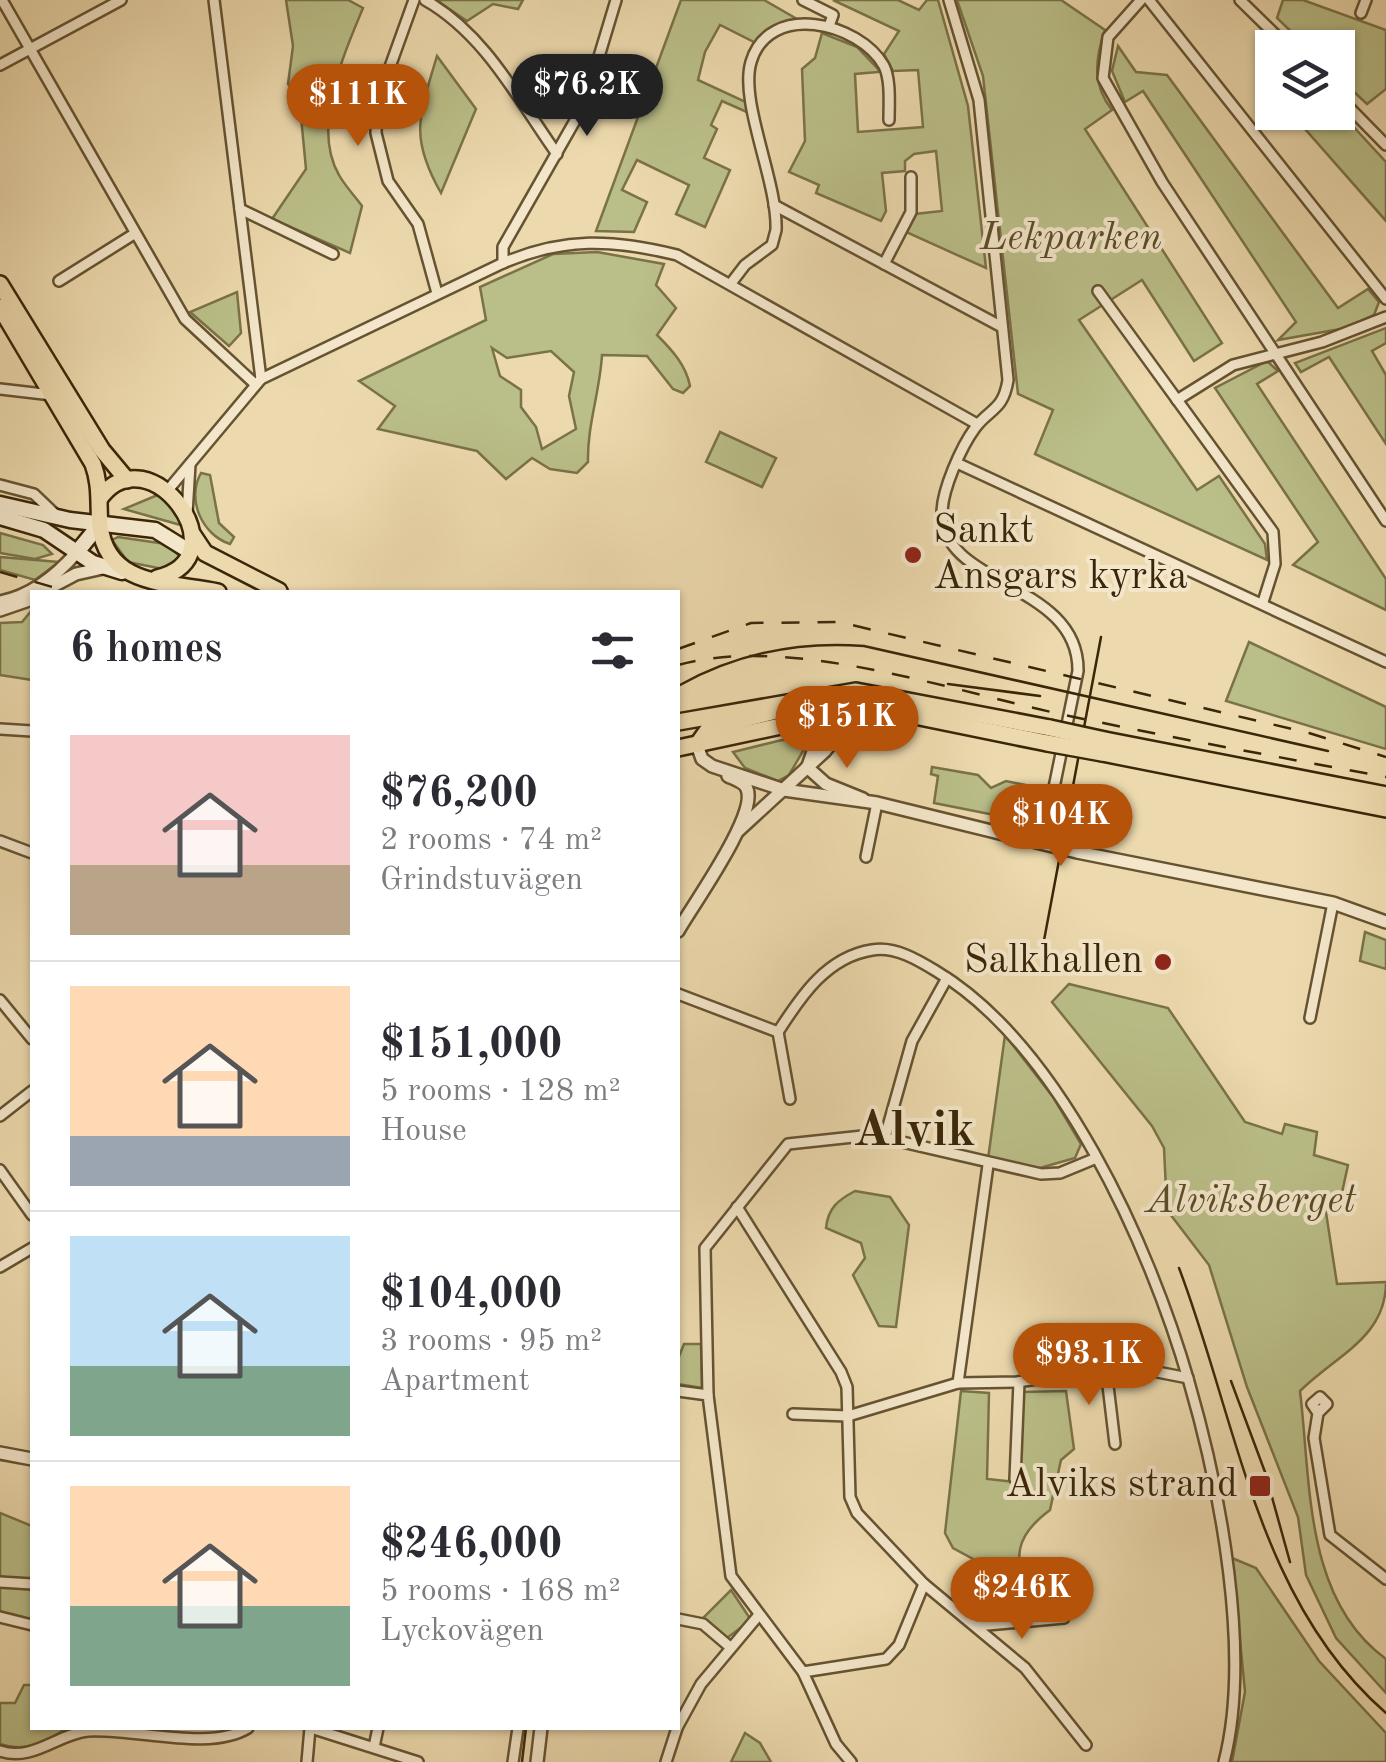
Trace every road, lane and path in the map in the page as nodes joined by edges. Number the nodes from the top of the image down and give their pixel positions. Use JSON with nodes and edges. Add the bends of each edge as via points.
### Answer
{"nodes":[{"id":1,"x":2,"y":0,"type":"edge"},
{"id":2,"x":122,"y":0,"type":"edge"},
{"id":3,"x":214,"y":0,"type":"edge"},
{"id":4,"x":414,"y":0,"type":"edge"},
{"id":5,"x":426,"y":0,"type":"edge"},
{"id":6,"x":616,"y":0,"type":"edge"},
{"id":7,"x":803,"y":0,"type":"edge"},
{"id":8,"x":949,"y":0,"type":"edge"},
{"id":9,"x":1141,"y":0,"type":"edge"},
{"id":10,"x":1149,"y":0,"type":"edge"},
{"id":11,"x":1240,"y":0,"type":"edge"},
{"id":12,"x":1366,"y":0,"type":"edge"},
{"id":13,"x":1361,"y":13,"type":"dead end"},
{"id":14,"x":829,"y":26,"type":"junction"},
{"id":15,"x":1271,"y":30,"type":"edge"},
{"id":16,"x":30,"y":49,"type":"junction"},
{"id":17,"x":0,"y":65,"type":"edge"},
{"id":18,"x":1355,"y":113,"type":"edge"},
{"id":19,"x":890,"y":120,"type":"dead end"},
{"id":20,"x":1386,"y":145,"type":"edge"},
{"id":21,"x":556,"y":154,"type":"junction"},
{"id":22,"x":912,"y":177,"type":"dead end"},
{"id":23,"x":774,"y":205,"type":"junction"},
{"id":24,"x":240,"y":209,"type":"junction"},
{"id":25,"x":134,"y":234,"type":"junction"},
{"id":26,"x":333,"y":254,"type":"dead end"},
{"id":27,"x":503,"y":262,"type":"junction"},
{"id":28,"x":884,"y":264,"type":"junction"},
{"id":29,"x":59,"y":281,"type":"dead end"},
{"id":30,"x":732,"y":282,"type":"junction"},
{"id":31,"x":0,"y":284,"type":"edge"},
{"id":32,"x":1098,"y":291,"type":"dead end"},
{"id":33,"x":436,"y":293,"type":"junction"},
{"id":34,"x":1386,"y":299,"type":"edge"},
{"id":35,"x":0,"y":307,"type":"edge"},
{"id":36,"x":1386,"y":316,"type":"edge"},
{"id":37,"x":1002,"y":327,"type":"junction"},
{"id":38,"x":1275,"y":353,"type":"junction"},
{"id":39,"x":258,"y":382,"type":"junction"},
{"id":40,"x":0,"y":388,"type":"edge"},
{"id":41,"x":54,"y":395,"type":"junction"},
{"id":42,"x":1177,"y":400,"type":"junction"},
{"id":43,"x":978,"y":424,"type":"junction"},
{"id":44,"x":190,"y":464,"type":"junction"},
{"id":45,"x":958,"y":464,"type":"junction"},
{"id":46,"x":126,"y":480,"type":"junction"},
{"id":47,"x":0,"y":485,"type":"edge"},
{"id":48,"x":168,"y":490,"type":"junction"},
{"id":49,"x":100,"y":498,"type":"junction"},
{"id":50,"x":0,"y":504,"type":"edge"},
{"id":51,"x":187,"y":514,"type":"junction"},
{"id":52,"x":0,"y":517,"type":"edge"},
{"id":53,"x":59,"y":518,"type":"junction"},
{"id":54,"x":1386,"y":521,"type":"edge"},
{"id":55,"x":100,"y":524,"type":"junction"},
{"id":56,"x":192,"y":531,"type":"junction"},
{"id":57,"x":189,"y":551,"type":"junction"},
{"id":58,"x":77,"y":552,"type":"junction"},
{"id":59,"x":104,"y":568,"type":"junction"},
{"id":60,"x":122,"y":572,"type":"junction"},
{"id":61,"x":153,"y":579,"type":"junction"},
{"id":62,"x":30,"y":590,"type":"edge"},
{"id":63,"x":30,"y":590,"type":"edge"},
{"id":64,"x":46,"y":590,"type":"edge"},
{"id":65,"x":208,"y":590,"type":"edge"},
{"id":66,"x":275,"y":590,"type":"edge"},
{"id":67,"x":277,"y":590,"type":"edge"},
{"id":68,"x":30,"y":600,"type":"edge"},
{"id":69,"x":0,"y":602,"type":"edge"},
{"id":70,"x":1264,"y":602,"type":"junction"},
{"id":71,"x":0,"y":610,"type":"edge"},
{"id":72,"x":1386,"y":662,"type":"edge"},
{"id":73,"x":809,"y":697,"type":"junction"},
{"id":74,"x":871,"y":710,"type":"junction"},
{"id":75,"x":825,"y":717,"type":"junction"},
{"id":76,"x":680,"y":722,"type":"edge"},
{"id":77,"x":0,"y":729,"type":"edge"},
{"id":78,"x":30,"y":731,"type":"edge"},
{"id":79,"x":1048,"y":736,"type":"junction"},
{"id":80,"x":697,"y":744,"type":"junction"},
{"id":81,"x":1103,"y":747,"type":"junction"},
{"id":82,"x":680,"y":748,"type":"edge"},
{"id":83,"x":712,"y":766,"type":"junction"},
{"id":84,"x":807,"y":766,"type":"junction"},
{"id":85,"x":784,"y":790,"type":"junction"},
{"id":86,"x":1386,"y":796,"type":"edge"},
{"id":87,"x":873,"y":802,"type":"junction"},
{"id":88,"x":1386,"y":808,"type":"edge"},
{"id":89,"x":738,"y":832,"type":"junction"},
{"id":90,"x":0,"y":841,"type":"edge"},
{"id":91,"x":1043,"y":841,"type":"junction"},
{"id":92,"x":30,"y":852,"type":"edge"},
{"id":93,"x":866,"y":857,"type":"dead end"},
{"id":94,"x":1332,"y":903,"type":"junction"},
{"id":95,"x":1386,"y":922,"type":"edge"},
{"id":96,"x":680,"y":928,"type":"edge"},
{"id":97,"x":947,"y":978,"type":"junction"},
{"id":98,"x":680,"y":995,"type":"edge"},
{"id":99,"x":0,"y":1000,"type":"edge"},
{"id":100,"x":1310,"y":1018,"type":"dead end"},
{"id":101,"x":778,"y":1032,"type":"junction"},
{"id":102,"x":30,"y":1037,"type":"edge"},
{"id":103,"x":30,"y":1093,"type":"edge"},
{"id":104,"x":790,"y":1099,"type":"dead end"},
{"id":105,"x":0,"y":1116,"type":"edge"},
{"id":106,"x":886,"y":1136,"type":"junction"},
{"id":107,"x":1094,"y":1159,"type":"junction"},
{"id":108,"x":988,"y":1165,"type":"junction"},
{"id":109,"x":0,"y":1170,"type":"edge"},
{"id":110,"x":738,"y":1208,"type":"junction"},
{"id":111,"x":30,"y":1212,"type":"edge"},
{"id":112,"x":30,"y":1249,"type":"edge"},
{"id":113,"x":0,"y":1267,"type":"edge"},
{"id":114,"x":1106,"y":1369,"type":"junction"},
{"id":115,"x":1188,"y":1378,"type":"junction"},
{"id":116,"x":958,"y":1382,"type":"junction"},
{"id":117,"x":1019,"y":1382,"type":"junction"},
{"id":118,"x":680,"y":1391,"type":"edge"},
{"id":119,"x":708,"y":1394,"type":"junction"},
{"id":120,"x":1318,"y":1413,"type":"dead end"},
{"id":121,"x":793,"y":1414,"type":"dead end"},
{"id":122,"x":848,"y":1416,"type":"junction"},
{"id":123,"x":1114,"y":1444,"type":"dead end"},
{"id":124,"x":2,"y":1450,"type":"edge"},
{"id":125,"x":30,"y":1458,"type":"edge"},
{"id":126,"x":1015,"y":1478,"type":"dead end"},
{"id":127,"x":1386,"y":1579,"type":"edge"},
{"id":128,"x":0,"y":1582,"type":"edge"},
{"id":129,"x":30,"y":1584,"type":"edge"},
{"id":130,"x":924,"y":1584,"type":"junction"},
{"id":131,"x":758,"y":1616,"type":"junction"},
{"id":132,"x":0,"y":1617,"type":"edge"},
{"id":133,"x":1064,"y":1618,"type":"dead end"},
{"id":134,"x":680,"y":1619,"type":"edge"},
{"id":135,"x":30,"y":1624,"type":"edge"},
{"id":136,"x":976,"y":1626,"type":"junction"},
{"id":137,"x":730,"y":1646,"type":"junction"},
{"id":138,"x":803,"y":1672,"type":"junction"},
{"id":139,"x":680,"y":1718,"type":"edge"},
{"id":140,"x":72,"y":1730,"type":"edge"},
{"id":141,"x":128,"y":1730,"type":"edge"},
{"id":142,"x":128,"y":1730,"type":"edge"},
{"id":143,"x":244,"y":1730,"type":"edge"},
{"id":144,"x":310,"y":1730,"type":"edge"},
{"id":145,"x":316,"y":1730,"type":"edge"},
{"id":146,"x":378,"y":1730,"type":"edge"},
{"id":147,"x":518,"y":1730,"type":"edge"},
{"id":148,"x":541,"y":1730,"type":"edge"},
{"id":149,"x":676,"y":1730,"type":"edge"},
{"id":150,"x":1086,"y":1745,"type":"dead end"},
{"id":151,"x":46,"y":1748,"type":"junction"},
{"id":152,"x":374,"y":1748,"type":"junction"},
{"id":153,"x":8,"y":1756,"type":"edge"},
{"id":154,"x":42,"y":1762,"type":"edge"},
{"id":155,"x":306,"y":1762,"type":"edge"},
{"id":156,"x":418,"y":1762,"type":"edge"},
{"id":157,"x":513,"y":1762,"type":"edge"},
{"id":158,"x":537,"y":1762,"type":"edge"},
{"id":159,"x":666,"y":1762,"type":"edge"},
{"id":160,"x":850,"y":1762,"type":"edge"},
{"id":161,"x":1224,"y":1762,"type":"edge"}],
"edges":[{"from":1,"to":16,"type":"street"},
{"from":2,"to":16,"type":"street"},
{"from":3,"to":24,"type":"street"},
{"from":4,"to":33,"type":"street","via":[[377,103],[376,133],[388,181],[418,224]]},
{"from":5,"to":21,"type":"street","via":[[472,34]]},
{"from":6,"to":21,"type":"street","via":[[585,103]]},
{"from":7,"to":14,"type":"street","via":[[833,15]]},
{"from":8,"to":37,"type":"street","via":[[980,100]]},
{"from":9,"to":38,"type":"street","via":[[1108,37],[1103,78],[1162,182]]},
{"from":10,"to":34,"type":"street"},
{"from":11,"to":15,"type":"street"},
{"from":12,"to":13,"type":"street"},
{"from":14,"to":19,"type":"street","via":[[863,44],[885,68]]},
{"from":14,"to":23,"type":"street","via":[[782,28],[750,65]]},
{"from":16,"to":17,"type":"street"},
{"from":16,"to":25,"type":"street"},
{"from":18,"to":20,"type":"street"},
{"from":21,"to":27,"type":"street","via":[[503,246]]},
{"from":22,"to":28,"type":"street","via":[[911,212]]},
{"from":23,"to":28,"type":"street"},
{"from":23,"to":30,"type":"street","via":[[772,245]]},
{"from":24,"to":26,"type":"street"},
{"from":24,"to":39,"type":"street"},
{"from":25,"to":29,"type":"street"},
{"from":25,"to":39,"type":"street","via":[[184,320]]},
{"from":27,"to":30,"type":"street","via":[[562,242],[604,240],[677,254]]},
{"from":27,"to":33,"type":"street"},
{"from":28,"to":37,"type":"street"},
{"from":30,"to":43,"type":"street"},
{"from":31,"to":46,"type":"main road"},
{"from":32,"to":42,"type":"street"},
{"from":33,"to":39,"type":"street"},
{"from":35,"to":41,"type":"main road"},
{"from":36,"to":38,"type":"street"},
{"from":37,"to":43,"type":"street","via":[[1006,393],[996,412]]},
{"from":38,"to":42,"type":"street","via":[[1233,365]]},
{"from":38,"to":54,"type":"street"},
{"from":39,"to":44,"type":"street"},
{"from":40,"to":41,"type":"street"},
{"from":41,"to":49,"type":"main road","via":[[93,464]]},
{"from":42,"to":70,"type":"street","via":[[1272,532],[1276,564]]},
{"from":43,"to":45,"type":"street"},
{"from":44,"to":48,"type":"street"},
{"from":44,"to":51,"type":"street"},
{"from":45,"to":70,"type":"street"},
{"from":45,"to":91,"type":"street","via":[[943,502],[950,544],[1061,621],[1077,648]]},
{"from":46,"to":48,"type":"main road"},
{"from":46,"to":49,"type":"main road"},
{"from":47,"to":53,"type":"street","via":[[34,494]]},
{"from":48,"to":51,"type":"main road"},
{"from":49,"to":55,"type":"main road"},
{"from":50,"to":53,"type":"main road"},
{"from":51,"to":56,"type":"main road"},
{"from":52,"to":58,"type":"main road","via":[[44,530]]},
{"from":53,"to":55,"type":"main road"},
{"from":55,"to":57,"type":"main road","via":[[155,530]]},
{"from":55,"to":58,"type":"main road"},
{"from":55,"to":60,"type":"main road","via":[[106,552]]},
{"from":56,"to":57,"type":"main road"},
{"from":56,"to":67,"type":"main road","via":[[205,553]]},
{"from":57,"to":61,"type":"main road","via":[[180,570]]},
{"from":57,"to":66,"type":"main road"},
{"from":58,"to":59,"type":"main road"},
{"from":58,"to":62,"type":"street"},
{"from":59,"to":60,"type":"main road"},
{"from":59,"to":64,"type":"street"},
{"from":60,"to":61,"type":"main road"},
{"from":61,"to":65,"type":"main road"},
{"from":63,"to":69,"type":"street"},
{"from":68,"to":71,"type":"street"},
{"from":70,"to":72,"type":"street"},
{"from":73,"to":75,"type":"main road"},
{"from":73,"to":76,"type":"main road"},
{"from":73,"to":79,"type":"main road","via":[[878,693]]},
{"from":73,"to":80,"type":"main road","via":[[796,708],[709,728]]},
{"from":74,"to":75,"type":"main road"},
{"from":74,"to":79,"type":"main road"},
{"from":74,"to":84,"type":"street","via":[[846,725]]},
{"from":75,"to":80,"type":"main road"},
{"from":75,"to":84,"type":"street"},
{"from":77,"to":78,"type":"street"},
{"from":79,"to":81,"type":"main road","bridge":true},
{"from":80,"to":82,"type":"main road"},
{"from":80,"to":83,"type":"street"},
{"from":81,"to":86,"type":"main road"},
{"from":81,"to":88,"type":"main road"},
{"from":83,"to":85,"type":"street"},
{"from":83,"to":89,"type":"street","via":[[747,788]]},
{"from":84,"to":85,"type":"street"},
{"from":84,"to":87,"type":"street","via":[[826,784]]},
{"from":85,"to":87,"type":"street"},
{"from":85,"to":89,"type":"street"},
{"from":87,"to":91,"type":"street"},
{"from":87,"to":93,"type":"street"},
{"from":89,"to":96,"type":"street"},
{"from":90,"to":92,"type":"street"},
{"from":91,"to":94,"type":"street"},
{"from":94,"to":95,"type":"street"},
{"from":94,"to":100,"type":"street"},
{"from":97,"to":101,"type":"street","via":[[915,958],[872,950],[825,972]]},
{"from":97,"to":106,"type":"street","via":[[912,1040]]},
{"from":97,"to":107,"type":"street","via":[[1024,1047]]},
{"from":98,"to":101,"type":"street"},
{"from":99,"to":102,"type":"street"},
{"from":101,"to":104,"type":"street"},
{"from":103,"to":105,"type":"street"},
{"from":106,"to":108,"type":"street"},
{"from":106,"to":110,"type":"street","via":[[793,1141]]},
{"from":107,"to":108,"type":"street","via":[[1060,1173]]},
{"from":107,"to":115,"type":"street","via":[[1136,1238]]},
{"from":108,"to":116,"type":"street"},
{"from":109,"to":111,"type":"street"},
{"from":110,"to":119,"type":"street","via":[[705,1248]]},
{"from":110,"to":122,"type":"street","via":[[842,1372]]},
{"from":112,"to":113,"type":"street"},
{"from":114,"to":115,"type":"street","via":[[1126,1366]]},
{"from":114,"to":117,"type":"street"},
{"from":114,"to":123,"type":"street"},
{"from":115,"to":161,"type":"street","via":[[1207,1450],[1236,1669],[1235,1719]]},
{"from":116,"to":117,"type":"street"},
{"from":116,"to":122,"type":"street"},
{"from":117,"to":126,"type":"street"},
{"from":118,"to":119,"type":"street"},
{"from":119,"to":131,"type":"street","via":[[731,1576]]},
{"from":120,"to":127,"type":"street","via":[[1314,1438],[1330,1535]]},
{"from":121,"to":122,"type":"street"},
{"from":122,"to":130,"type":"street","via":[[850,1497]]},
{"from":124,"to":125,"type":"street"},
{"from":128,"to":129,"type":"street"},
{"from":130,"to":136,"type":"street"},
{"from":130,"to":138,"type":"street","via":[[886,1659]]},
{"from":131,"to":137,"type":"street"},
{"from":131,"to":138,"type":"street"},
{"from":132,"to":135,"type":"street"},
{"from":133,"to":136,"type":"street"},
{"from":134,"to":137,"type":"street","via":[[703,1624]]},
{"from":136,"to":150,"type":"street","via":[[1024,1668]]},
{"from":137,"to":139,"type":"street"},
{"from":138,"to":160,"type":"street"},
{"from":140,"to":141,"type":"street"},
{"from":140,"to":151,"type":"street"},
{"from":142,"to":143,"type":"street","via":[[222,1740]]},
{"from":144,"to":155,"type":"street"},
{"from":145,"to":152,"type":"street"},
{"from":146,"to":152,"type":"street"},
{"from":147,"to":157,"type":"street"},
{"from":148,"to":158,"type":"street"},
{"from":149,"to":159,"type":"street"},
{"from":151,"to":153,"type":"street"},
{"from":151,"to":154,"type":"street"},
{"from":152,"to":156,"type":"street"}]}
